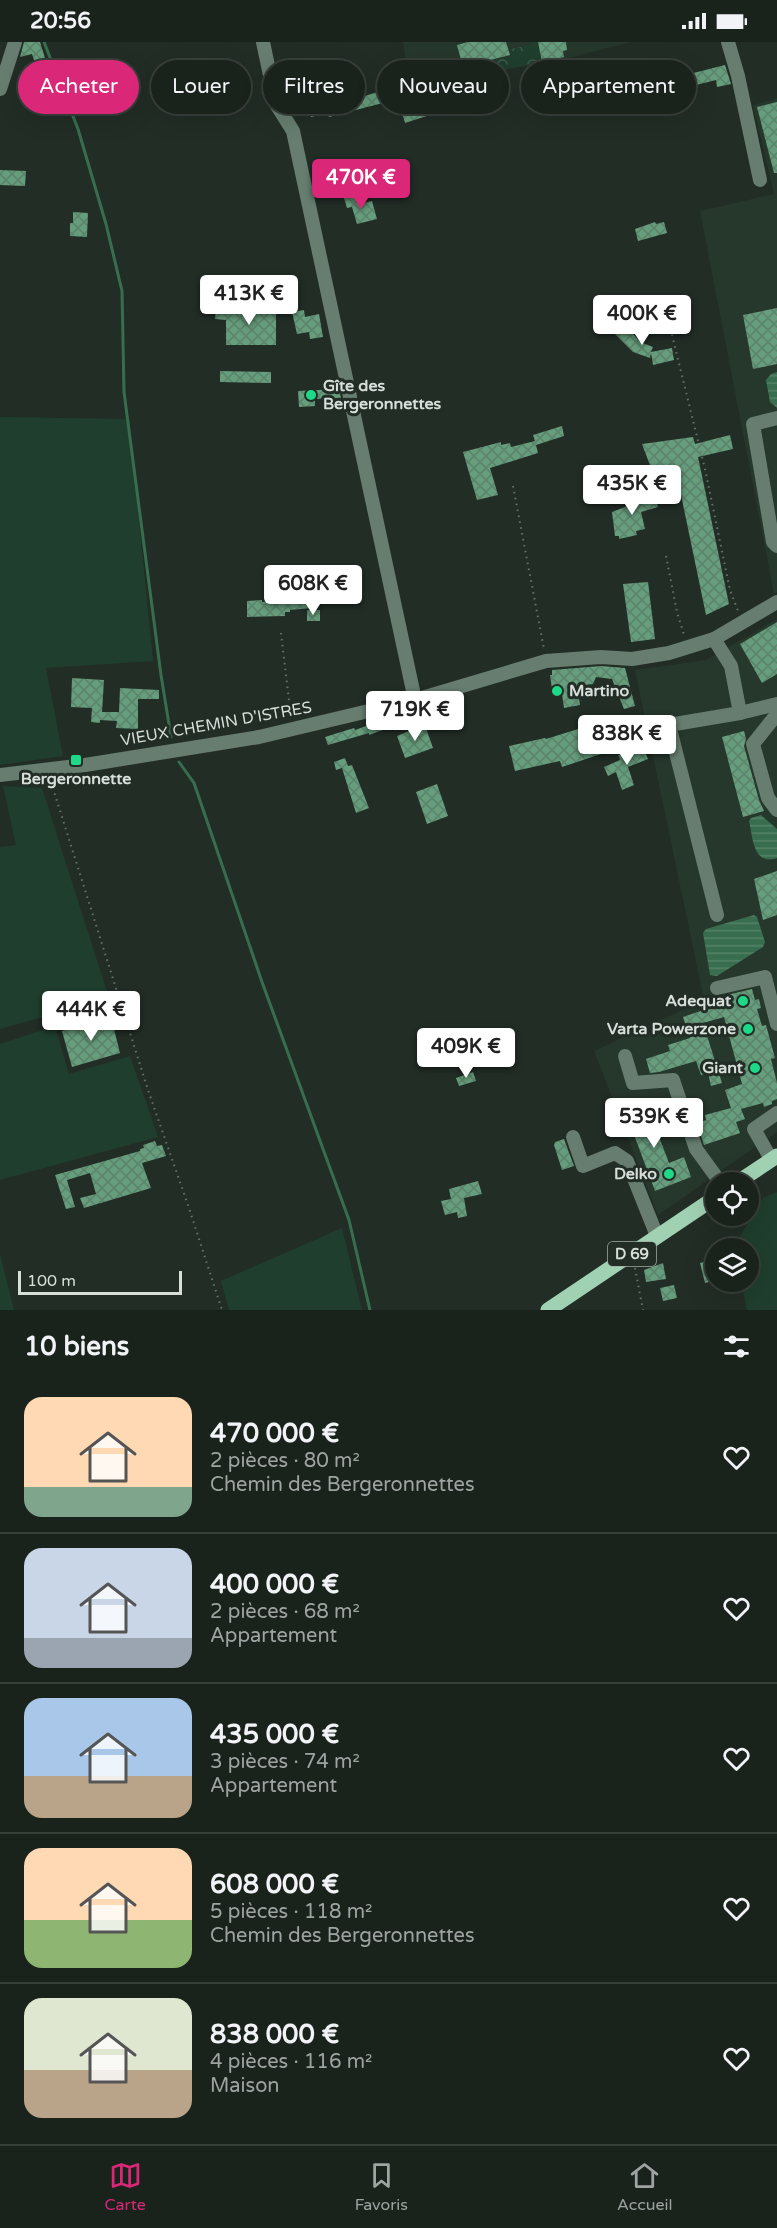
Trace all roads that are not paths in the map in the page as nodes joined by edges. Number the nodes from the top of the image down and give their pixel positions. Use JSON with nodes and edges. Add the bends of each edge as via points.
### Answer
{"nodes":[{"id":1,"x":15,"y":42,"type":"edge"},
{"id":2,"x":262,"y":42,"type":"edge"},
{"id":3,"x":728,"y":42,"type":"edge"},
{"id":4,"x":0,"y":89,"type":"edge"},
{"id":5,"x":760,"y":180,"type":"dead end"},
{"id":6,"x":777,"y":418,"type":"edge"},
{"id":7,"x":777,"y":546,"type":"edge"},
{"id":8,"x":777,"y":602,"type":"edge"},
{"id":9,"x":714,"y":639,"type":"junction"},
{"id":10,"x":415,"y":700,"type":"junction"},
{"id":11,"x":777,"y":704,"type":"edge"},
{"id":12,"x":741,"y":713,"type":"junction"},
{"id":13,"x":777,"y":714,"type":"edge"},
{"id":14,"x":0,"y":775,"type":"edge"},
{"id":15,"x":777,"y":810,"type":"edge"},
{"id":16,"x":717,"y":915,"type":"dead end"},
{"id":17,"x":717,"y":988,"type":"dead end"},
{"id":18,"x":777,"y":1024,"type":"edge"},
{"id":19,"x":625,"y":1056,"type":"dead end"},
{"id":20,"x":777,"y":1113,"type":"edge"},
{"id":21,"x":573,"y":1137,"type":"dead end"},
{"id":22,"x":774,"y":1158,"type":"edge"},
{"id":23,"x":713,"y":1172,"type":"edge"},
{"id":24,"x":753,"y":1172,"type":"edge"},
{"id":25,"x":705,"y":1204,"type":"edge"},
{"id":26,"x":657,"y":1236,"type":"junction"},
{"id":27,"x":548,"y":1310,"type":"edge"}],
"edges":[{"from":1,"to":4,"type":"street"},
{"from":2,"to":10,"type":"street","via":[[276,104],[292,131]]},
{"from":3,"to":5,"type":"street"},
{"from":6,"to":7,"type":"street","via":[[753,423],[773,542]]},
{"from":8,"to":9,"type":"street","name":"VIEUX CHEMIN D'ISTRES"},
{"from":9,"to":10,"type":"street","name":"VIEUX CHEMIN D'ISTRES","via":[[632,659],[546,661]]},
{"from":9,"to":12,"type":"street","via":[[731,666]]},
{"from":10,"to":14,"type":"street","name":"VIEUX CHEMIN D'ISTRES","via":[[259,737]]},
{"from":11,"to":12,"type":"street"},
{"from":12,"to":16,"type":"street","via":[[669,725]]},
{"from":13,"to":15,"type":"street","via":[[753,744],[768,798]]},
{"from":17,"to":18,"type":"street","via":[[765,977]]},
{"from":19,"to":23,"type":"street","via":[[633,1083],[673,1080],[696,1149]]},
{"from":20,"to":22,"type":"street","via":[[754,1129]]},
{"from":21,"to":26,"type":"street","via":[[583,1166],[615,1153],[627,1161]]},
{"from":22,"to":24,"type":"main road"},
{"from":25,"to":26,"type":"main road","number":"D 69"},
{"from":26,"to":27,"type":"main road","number":"D 69"}]}
